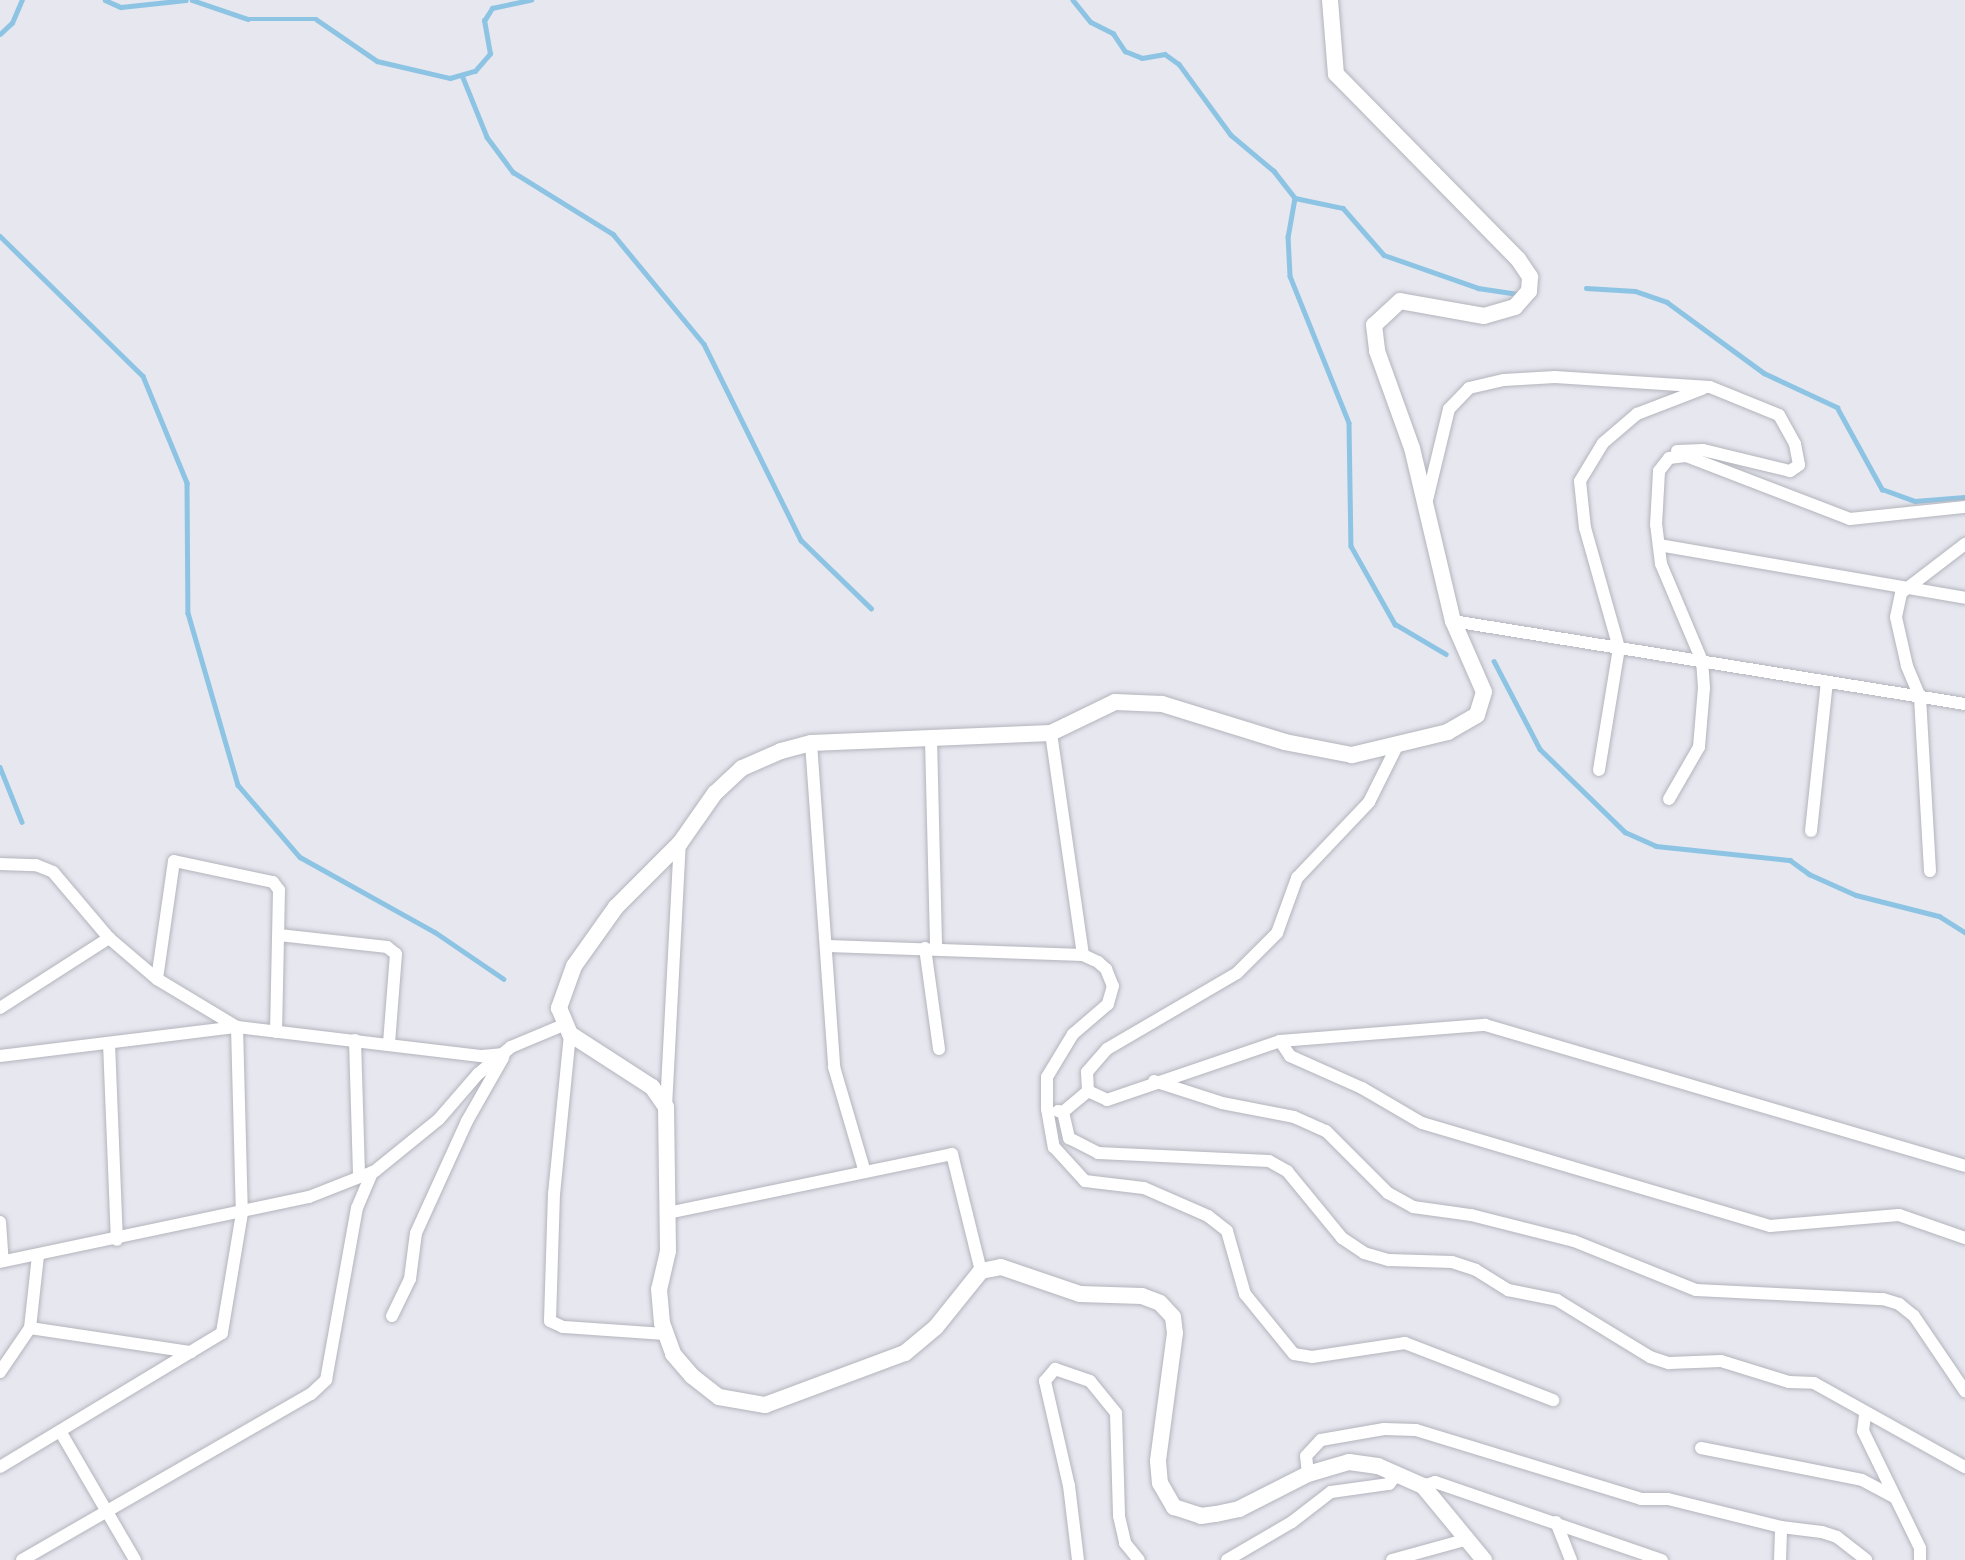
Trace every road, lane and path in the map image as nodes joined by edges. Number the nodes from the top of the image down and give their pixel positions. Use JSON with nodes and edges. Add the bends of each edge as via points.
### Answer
{"nodes":[{"id":1,"x":1330,"y":0,"type":"edge"},
{"id":2,"x":1710,"y":387,"type":"junction"},
{"id":3,"x":1669,"y":457,"type":"junction"},
{"id":4,"x":1426,"y":504,"type":"junction"},
{"id":5,"x":1965,"y":507,"type":"edge"},
{"id":6,"x":1965,"y":544,"type":"edge"},
{"id":7,"x":1658,"y":545,"type":"junction"},
{"id":8,"x":1907,"y":588,"type":"junction"},
{"id":9,"x":1965,"y":598,"type":"edge"},
{"id":10,"x":1453,"y":621,"type":"junction"},
{"id":11,"x":1619,"y":648,"type":"junction"},
{"id":12,"x":1702,"y":661,"type":"junction"},
{"id":13,"x":1826,"y":682,"type":"junction"},
{"id":14,"x":1920,"y":697,"type":"junction"},
{"id":15,"x":1965,"y":704,"type":"edge"},
{"id":16,"x":1051,"y":733,"type":"junction"},
{"id":17,"x":931,"y":739,"type":"junction"},
{"id":18,"x":811,"y":743,"type":"junction"},
{"id":19,"x":1398,"y":744,"type":"junction"},
{"id":20,"x":1599,"y":770,"type":"dead end"},
{"id":21,"x":1669,"y":799,"type":"dead end"},
{"id":22,"x":1811,"y":831,"type":"dead end"},
{"id":23,"x":680,"y":843,"type":"junction"},
{"id":24,"x":0,"y":864,"type":"edge"},
{"id":25,"x":1930,"y":871,"type":"dead end"},
{"id":26,"x":279,"y":935,"type":"junction"},
{"id":27,"x":109,"y":938,"type":"junction"},
{"id":28,"x":828,"y":946,"type":"junction"},
{"id":29,"x":931,"y":948,"type":"junction"},
{"id":30,"x":1083,"y":955,"type":"junction"},
{"id":31,"x":157,"y":979,"type":"junction"},
{"id":32,"x":0,"y":1008,"type":"edge"},
{"id":33,"x":237,"y":1027,"type":"junction"},
{"id":34,"x":568,"y":1029,"type":"junction"},
{"id":35,"x":276,"y":1032,"type":"junction"},
{"id":36,"x":355,"y":1040,"type":"junction"},
{"id":37,"x":1280,"y":1041,"type":"junction"},
{"id":38,"x":109,"y":1043,"type":"junction"},
{"id":39,"x":388,"y":1044,"type":"junction"},
{"id":40,"x":939,"y":1049,"type":"dead end"},
{"id":41,"x":505,"y":1054,"type":"junction"},
{"id":42,"x":0,"y":1056,"type":"edge"},
{"id":43,"x":1153,"y":1081,"type":"junction"},
{"id":44,"x":1088,"y":1091,"type":"junction"},
{"id":45,"x":666,"y":1107,"type":"junction"},
{"id":46,"x":1047,"y":1110,"type":"junction"},
{"id":47,"x":1063,"y":1112,"type":"junction"},
{"id":48,"x":1965,"y":1166,"type":"edge"},
{"id":49,"x":865,"y":1172,"type":"junction"},
{"id":50,"x":365,"y":1174,"type":"junction"},
{"id":51,"x":242,"y":1213,"type":"junction"},
{"id":52,"x":668,"y":1213,"type":"junction"},
{"id":53,"x":0,"y":1222,"type":"edge"},
{"id":54,"x":1965,"y":1238,"type":"edge"},
{"id":55,"x":117,"y":1240,"type":"junction"},
{"id":56,"x":38,"y":1255,"type":"junction"},
{"id":57,"x":1,"y":1262,"type":"edge"},
{"id":58,"x":981,"y":1271,"type":"junction"},
{"id":59,"x":392,"y":1316,"type":"dead end"},
{"id":60,"x":30,"y":1328,"type":"junction"},
{"id":61,"x":666,"y":1334,"type":"junction"},
{"id":62,"x":191,"y":1352,"type":"junction"},
{"id":63,"x":0,"y":1372,"type":"edge"},
{"id":64,"x":1965,"y":1391,"type":"edge"},
{"id":65,"x":1553,"y":1400,"type":"dead end"},
{"id":66,"x":1865,"y":1415,"type":"junction"},
{"id":67,"x":60,"y":1431,"type":"junction"},
{"id":68,"x":1702,"y":1448,"type":"dead end"},
{"id":69,"x":0,"y":1467,"type":"edge"},
{"id":70,"x":1965,"y":1467,"type":"edge"},
{"id":71,"x":1308,"y":1474,"type":"junction"},
{"id":72,"x":1397,"y":1475,"type":"junction"},
{"id":73,"x":1423,"y":1486,"type":"junction"},
{"id":74,"x":1894,"y":1497,"type":"junction"},
{"id":75,"x":107,"y":1512,"type":"junction"},
{"id":76,"x":1556,"y":1522,"type":"junction"},
{"id":77,"x":1781,"y":1527,"type":"junction"},
{"id":78,"x":1468,"y":1539,"type":"junction"},
{"id":79,"x":22,"y":1560,"type":"edge"},
{"id":80,"x":135,"y":1560,"type":"edge"},
{"id":81,"x":1078,"y":1560,"type":"edge"},
{"id":82,"x":1139,"y":1560,"type":"edge"},
{"id":83,"x":1227,"y":1560,"type":"edge"},
{"id":84,"x":1392,"y":1560,"type":"edge"},
{"id":85,"x":1484,"y":1560,"type":"edge"},
{"id":86,"x":1571,"y":1560,"type":"edge"},
{"id":87,"x":1662,"y":1560,"type":"edge"},
{"id":88,"x":1780,"y":1560,"type":"edge"},
{"id":89,"x":1866,"y":1560,"type":"edge"},
{"id":90,"x":1920,"y":1560,"type":"edge"}],
"edges":[{"from":1,"to":4,"type":"main road","via":[[1336,74],[1518,259],[1530,277],[1529,291],[1515,307],[1484,316],[1400,301],[1374,325],[1377,351],[1412,448]]},
{"from":2,"to":3,"type":"street","via":[[1779,415],[1795,444],[1799,465],[1790,471],[1703,450],[1679,449]]},
{"from":2,"to":4,"type":"street","via":[[1555,377],[1469,388],[1449,409]]},
{"from":2,"to":11,"type":"street","via":[[1637,414],[1603,443],[1580,481],[1585,528]]},
{"from":3,"to":5,"type":"street","via":[[1685,456],[1850,519]]},
{"from":3,"to":7,"type":"street","via":[[1659,471]]},
{"from":4,"to":10,"type":"main road"},
{"from":6,"to":8,"type":"street"},
{"from":7,"to":8,"type":"street"},
{"from":7,"to":12,"type":"street","via":[[1661,564]]},
{"from":8,"to":9,"type":"street"},
{"from":8,"to":14,"type":"street","via":[[1900,593],[1896,617],[1907,666]]},
{"from":10,"to":11,"type":"street"},
{"from":10,"to":19,"type":"main road","via":[[1484,692],[1477,715],[1448,732]]},
{"from":11,"to":12,"type":"street"},
{"from":11,"to":20,"type":"street"},
{"from":12,"to":13,"type":"street"},
{"from":12,"to":21,"type":"street","via":[[1699,747]]},
{"from":13,"to":14,"type":"street"},
{"from":13,"to":22,"type":"street"},
{"from":14,"to":15,"type":"street"},
{"from":14,"to":25,"type":"street"},
{"from":16,"to":17,"type":"main road"},
{"from":16,"to":19,"type":"main road","via":[[1115,702],[1162,704],[1285,742],[1352,755]]},
{"from":16,"to":30,"type":"street"},
{"from":17,"to":18,"type":"main road"},
{"from":17,"to":29,"type":"street"},
{"from":18,"to":23,"type":"main road","via":[[742,768],[715,793]]},
{"from":18,"to":28,"type":"street"},
{"from":19,"to":44,"type":"street","via":[[1369,802],[1297,878],[1277,933],[1237,973],[1107,1049],[1087,1072]]},
{"from":23,"to":34,"type":"main road","via":[[616,907],[574,966],[559,1008]]},
{"from":23,"to":45,"type":"street"},
{"from":24,"to":27,"type":"street","via":[[36,865],[53,872]]},
{"from":26,"to":31,"type":"street","via":[[278,885],[174,861]]},
{"from":26,"to":35,"type":"street"},
{"from":26,"to":39,"type":"street","via":[[387,947],[396,954]]},
{"from":27,"to":31,"type":"street"},
{"from":27,"to":32,"type":"street"},
{"from":28,"to":29,"type":"street"},
{"from":28,"to":49,"type":"street","via":[[834,1067]]},
{"from":29,"to":30,"type":"street"},
{"from":29,"to":40,"type":"street"},
{"from":30,"to":46,"type":"street","via":[[1107,969],[1113,986],[1108,1004],[1073,1034],[1047,1077]]},
{"from":31,"to":33,"type":"street"},
{"from":33,"to":35,"type":"street"},
{"from":33,"to":38,"type":"street"},
{"from":33,"to":51,"type":"street"},
{"from":34,"to":41,"type":"street","via":[[534,1034]]},
{"from":34,"to":45,"type":"main road","via":[[652,1087]]},
{"from":34,"to":61,"type":"street","via":[[554,1193],[550,1321],[563,1327]]},
{"from":35,"to":36,"type":"street"},
{"from":36,"to":39,"type":"street"},
{"from":36,"to":50,"type":"street"},
{"from":37,"to":43,"type":"street"},
{"from":37,"to":48,"type":"street","via":[[1485,1024]]},
{"from":37,"to":54,"type":"street","via":[[1290,1056],[1362,1088],[1422,1123],[1770,1226],[1899,1215]]},
{"from":38,"to":42,"type":"street"},
{"from":38,"to":55,"type":"street"},
{"from":39,"to":41,"type":"street"},
{"from":41,"to":50,"type":"street","via":[[478,1073],[411,1145]]},
{"from":41,"to":59,"type":"street","via":[[467,1121],[416,1233],[410,1279]]},
{"from":43,"to":44,"type":"street","via":[[1107,1100]]},
{"from":43,"to":64,"type":"street","via":[[1294,1117],[1326,1131],[1388,1193],[1413,1207],[1471,1215],[1574,1241],[1696,1290],[1883,1299],[1899,1304],[1914,1316]]},
{"from":44,"to":47,"type":"street"},
{"from":45,"to":52,"type":"main road"},
{"from":46,"to":47,"type":"street"},
{"from":46,"to":65,"type":"street","via":[[1054,1147],[1084,1181],[1144,1188],[1208,1216],[1227,1231],[1245,1294],[1294,1354],[1312,1357],[1405,1343]]},
{"from":47,"to":66,"type":"street","via":[[1069,1138],[1098,1153],[1269,1161],[1287,1171],[1342,1238],[1364,1253],[1452,1262],[1476,1270],[1508,1290],[1557,1300],[1650,1357],[1669,1363],[1721,1361],[1789,1382],[1814,1383]]},
{"from":49,"to":52,"type":"street"},
{"from":49,"to":58,"type":"street","via":[[952,1154]]},
{"from":50,"to":51,"type":"street","via":[[309,1197]]},
{"from":50,"to":75,"type":"street","via":[[326,1380],[311,1394]]},
{"from":51,"to":55,"type":"street"},
{"from":51,"to":62,"type":"street","via":[[222,1333]]},
{"from":52,"to":61,"type":"main road","via":[[668,1251],[659,1289]]},
{"from":53,"to":57,"type":"street"},
{"from":55,"to":56,"type":"street"},
{"from":56,"to":57,"type":"street"},
{"from":56,"to":60,"type":"street"},
{"from":58,"to":61,"type":"main road","via":[[936,1327],[905,1353],[765,1405],[719,1397],[673,1354]]},
{"from":58,"to":71,"type":"main road","via":[[1001,1267],[1080,1294],[1142,1296],[1160,1303],[1172,1317],[1175,1357],[1165,1385],[1158,1461],[1160,1483],[1174,1507],[1201,1516],[1239,1509]]},
{"from":60,"to":62,"type":"street"},
{"from":60,"to":63,"type":"street"},
{"from":62,"to":67,"type":"street"},
{"from":66,"to":70,"type":"street"},
{"from":66,"to":74,"type":"street","via":[[1863,1431]]},
{"from":67,"to":69,"type":"street"},
{"from":67,"to":75,"type":"street"},
{"from":68,"to":74,"type":"street","via":[[1863,1480]]},
{"from":71,"to":72,"type":"main road","via":[[1349,1462],[1378,1466]]},
{"from":71,"to":77,"type":"street","via":[[1306,1457],[1321,1440],[1384,1429],[1416,1430],[1641,1499],[1668,1499]]},
{"from":72,"to":73,"type":"main road"},
{"from":72,"to":83,"type":"street","via":[[1390,1484],[1331,1492],[1292,1522]]},
{"from":73,"to":76,"type":"street","via":[[1435,1482]]},
{"from":73,"to":78,"type":"main road"},
{"from":74,"to":90,"type":"street","via":[[1920,1548]]},
{"from":75,"to":79,"type":"street"},
{"from":75,"to":80,"type":"street"},
{"from":76,"to":86,"type":"street"},
{"from":76,"to":87,"type":"street"},
{"from":77,"to":88,"type":"street"},
{"from":77,"to":89,"type":"street","via":[[1837,1537]]},
{"from":78,"to":84,"type":"street"},
{"from":78,"to":85,"type":"main road"},
{"from":81,"to":82,"type":"street","via":[[1069,1486],[1045,1381],[1055,1369],[1090,1381],[1116,1412],[1119,1516],[1125,1543]]}]}
